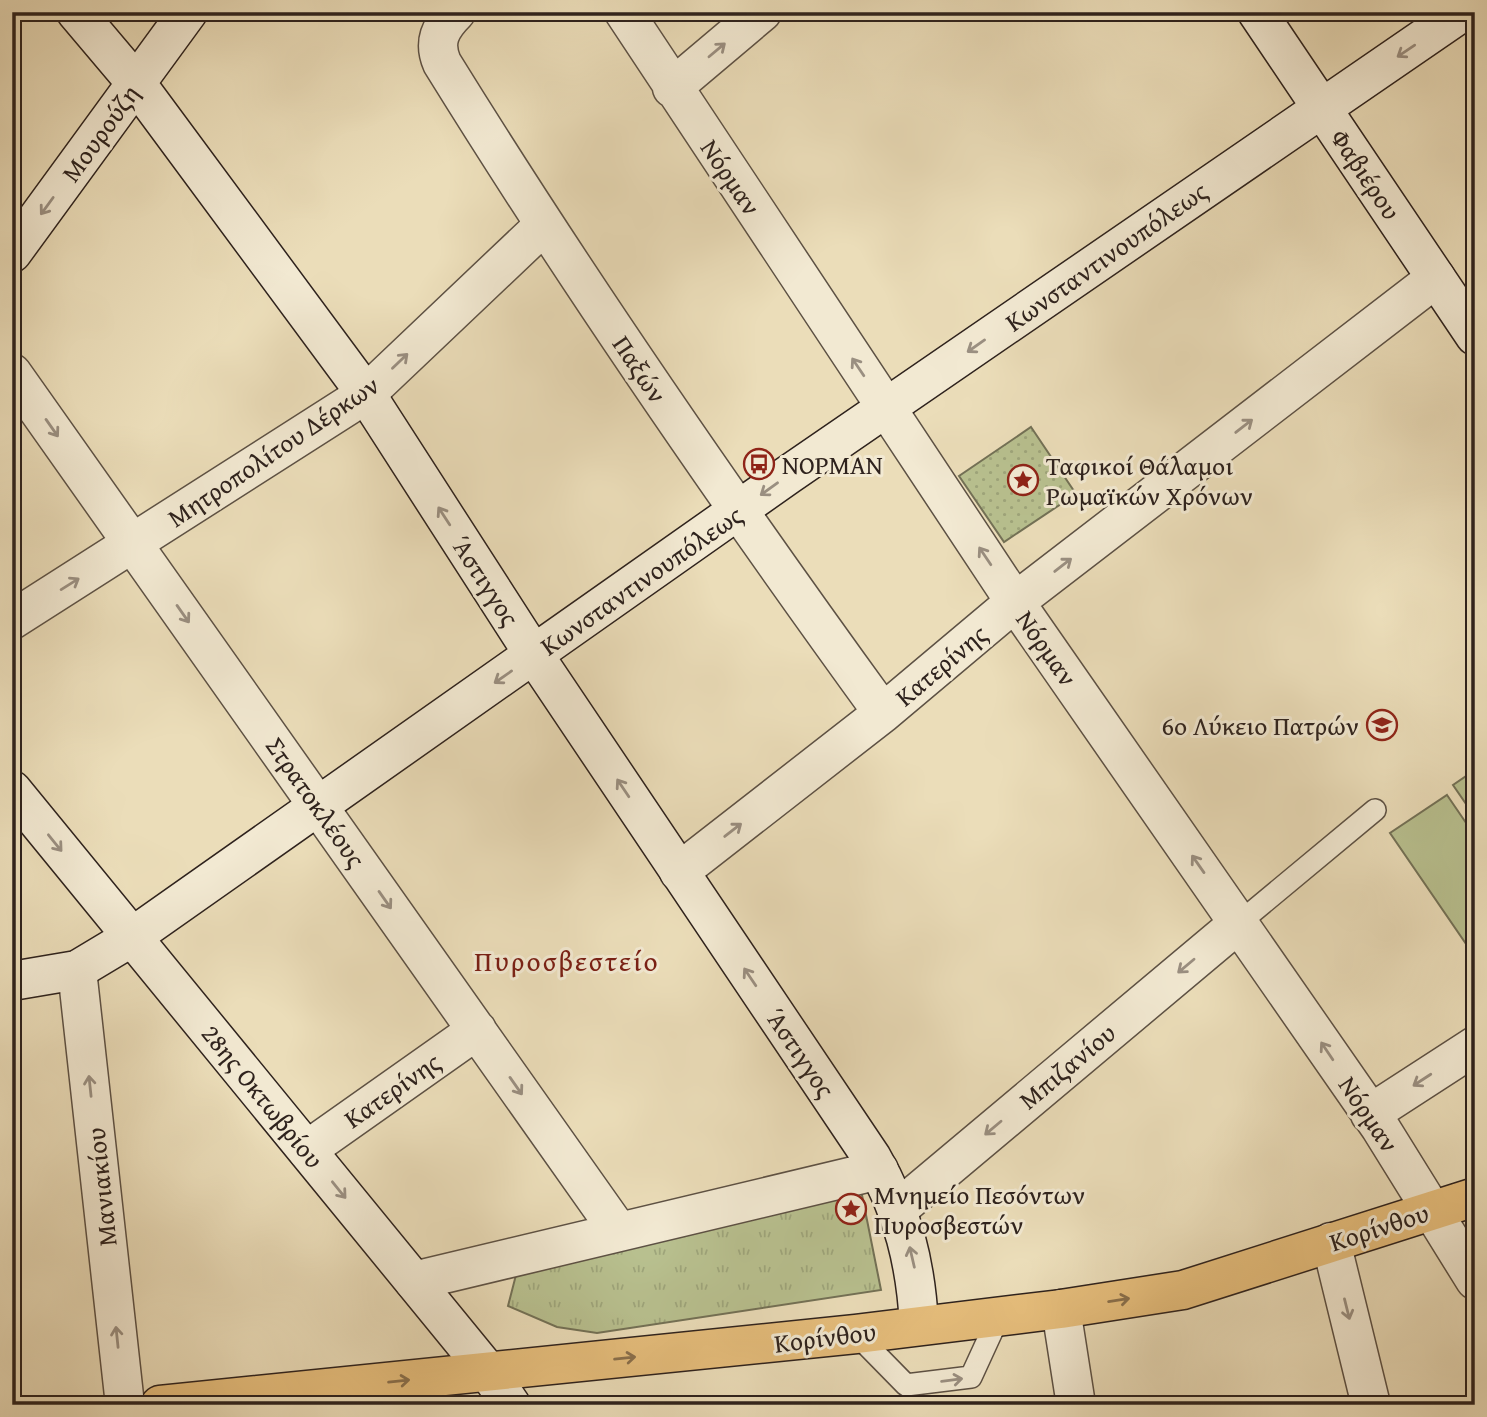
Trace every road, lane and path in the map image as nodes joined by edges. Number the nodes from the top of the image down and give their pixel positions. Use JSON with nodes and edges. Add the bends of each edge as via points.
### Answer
{"nodes":[{"id":1,"x":76,"y":12,"type":"edge"},
{"id":2,"x":188,"y":12,"type":"edge"},
{"id":3,"x":456,"y":12,"type":"edge"},
{"id":4,"x":624,"y":12,"type":"edge"},
{"id":5,"x":762,"y":12,"type":"edge"},
{"id":6,"x":1257,"y":12,"type":"edge"},
{"id":7,"x":1462,"y":12,"type":"edge"},
{"id":8,"x":135,"y":83,"type":"junction"},
{"id":9,"x":671,"y":88,"type":"junction"},
{"id":10,"x":1322,"y":108,"type":"junction"},
{"id":11,"x":543,"y":226,"type":"junction"},
{"id":12,"x":12,"y":253,"type":"edge"},
{"id":13,"x":1436,"y":278,"type":"junction"},
{"id":14,"x":1475,"y":336,"type":"edge"},
{"id":15,"x":12,"y":373,"type":"edge"},
{"id":16,"x":366,"y":394,"type":"junction"},
{"id":17,"x":886,"y":408,"type":"junction"},
{"id":18,"x":737,"y":513,"type":"junction"},
{"id":19,"x":134,"y":545,"type":"junction"},
{"id":20,"x":1015,"y":602,"type":"junction"},
{"id":21,"x":12,"y":620,"type":"edge"},
{"id":22,"x":534,"y":655,"type":"junction"},
{"id":23,"x":883,"y":713,"type":"junction"},
{"id":24,"x":12,"y":790,"type":"edge"},
{"id":25,"x":319,"y":806,"type":"junction"},
{"id":26,"x":1375,"y":810,"type":"dead end"},
{"id":27,"x":679,"y":872,"type":"junction"},
{"id":28,"x":1239,"y":923,"type":"junction"},
{"id":29,"x":132,"y":937,"type":"junction"},
{"id":30,"x":77,"y":970,"type":"junction"},
{"id":31,"x":12,"y":981,"type":"edge"},
{"id":32,"x":477,"y":1030,"type":"junction"},
{"id":33,"x":1475,"y":1046,"type":"edge"},
{"id":34,"x":1370,"y":1114,"type":"junction"},
{"id":35,"x":307,"y":1150,"type":"junction"},
{"id":36,"x":879,"y":1170,"type":"junction"},
{"id":37,"x":1475,"y":1197,"type":"edge"},
{"id":38,"x":897,"y":1210,"type":"junction"},
{"id":39,"x":1432,"y":1210,"type":"junction"},
{"id":40,"x":619,"y":1232,"type":"junction"},
{"id":41,"x":1331,"y":1242,"type":"junction"},
{"id":42,"x":1475,"y":1280,"type":"edge"},
{"id":43,"x":414,"y":1281,"type":"junction"},
{"id":44,"x":1061,"y":1309,"type":"junction"},
{"id":45,"x":999,"y":1316,"type":"junction"},
{"id":46,"x":919,"y":1325,"type":"junction"},
{"id":47,"x":856,"y":1334,"type":"junction"},
{"id":48,"x":489,"y":1373,"type":"junction"},
{"id":49,"x":125,"y":1405,"type":"edge"},
{"id":50,"x":160,"y":1405,"type":"edge"},
{"id":51,"x":511,"y":1405,"type":"edge"},
{"id":52,"x":1076,"y":1405,"type":"edge"},
{"id":53,"x":1371,"y":1405,"type":"edge"}],
"edges":[{"from":1,"to":8,"type":"street","name":"Άστιγγος"},
{"from":2,"to":8,"type":"street","name":"Μουρούζη"},
{"from":3,"to":11,"type":"street","name":"Παξών","via":[[441,30],[438,53]]},
{"from":4,"to":9,"type":"street","name":"Νόρμαν"},
{"from":9,"to":5,"type":"street","one_way":true},
{"from":6,"to":10,"type":"street","name":"Φαβιέρου"},
{"from":7,"to":10,"type":"street","name":"Κωνσταντινουπόλεως","one_way":true},
{"from":8,"to":12,"type":"street","name":"Μουρούζη","one_way":true},
{"from":8,"to":16,"type":"street","name":"Άστιγγος"},
{"from":17,"to":9,"type":"street","name":"Νόρμαν","one_way":true},
{"from":10,"to":13,"type":"street","name":"Φαβιέρου"},
{"from":10,"to":17,"type":"street","name":"Κωνσταντινουπόλεως","one_way":true},
{"from":16,"to":11,"type":"street","name":"Μητροπολίτου Δέρκων","one_way":true},
{"from":11,"to":18,"type":"street","name":"Παξών"},
{"from":13,"to":14,"type":"street","name":"Φαβιέρου"},
{"from":20,"to":13,"type":"street","name":"Κατερίνης","one_way":true},
{"from":15,"to":19,"type":"street","name":"Στρατοκλέους","one_way":true},
{"from":16,"to":19,"type":"street","name":"Μητροπολίτου Δέρκων"},
{"from":22,"to":16,"type":"street","name":"Άστιγγος","one_way":true},
{"from":17,"to":18,"type":"street","name":"Κωνσταντινουπόλεως","one_way":true},
{"from":20,"to":17,"type":"street","name":"Νόρμαν","one_way":true},
{"from":18,"to":22,"type":"street","name":"Κωνσταντινουπόλεως"},
{"from":18,"to":23,"type":"street","name":"Παξών"},
{"from":21,"to":19,"type":"street","name":"Μητροπολίτου Δέρκων","one_way":true},
{"from":19,"to":25,"type":"street","name":"Στρατοκλέους","one_way":true},
{"from":20,"to":23,"type":"street","name":"Κατερίνης"},
{"from":28,"to":20,"type":"street","name":"Νόρμαν","one_way":true},
{"from":22,"to":25,"type":"street","name":"Κωνσταντινουπόλεως","one_way":true},
{"from":27,"to":22,"type":"street","name":"Άστιγγος","one_way":true},
{"from":27,"to":23,"type":"street","name":"Κατερίνης","one_way":true},
{"from":24,"to":29,"type":"street","name":"28ης Οκτωβρίου","one_way":true},
{"from":25,"to":29,"type":"street","name":"Κωνσταντινουπόλεως"},
{"from":25,"to":32,"type":"street","name":"Στρατοκλέους","one_way":true},
{"from":26,"to":28,"type":"lane"},
{"from":36,"to":27,"type":"street","name":"Άστιγγος","one_way":true},
{"from":34,"to":28,"type":"street","name":"Νόρμαν","one_way":true},
{"from":28,"to":38,"type":"street","name":"Μπιζανίου","one_way":true},
{"from":29,"to":30,"type":"street","name":"Κωνσταντινουπόλεως"},
{"from":29,"to":35,"type":"street","name":"28ης Οκτωβρίου"},
{"from":30,"to":31,"type":"street"},
{"from":49,"to":30,"type":"street","name":"Μανιακίου","one_way":true},
{"from":32,"to":35,"type":"street","name":"Κατερίνης"},
{"from":32,"to":40,"type":"street","name":"Στρατοκλέους","one_way":true},
{"from":33,"to":34,"type":"street","one_way":true},
{"from":34,"to":39,"type":"street","name":"Νόρμαν"},
{"from":35,"to":43,"type":"street","name":"28ης Οκτωβρίου","one_way":true},
{"from":36,"to":38,"type":"street","name":"Άστιγγος"},
{"from":36,"to":40,"type":"street"},
{"from":37,"to":39,"type":"main road","name":"Κορίνθου"},
{"from":46,"to":38,"type":"street","name":"Άστιγγος","one_way":true,"via":[[915,1265]]},
{"from":39,"to":41,"type":"main road","name":"Κορίνθου"},
{"from":39,"to":42,"type":"street","name":"Νόρμαν"},
{"from":40,"to":43,"type":"street"},
{"from":44,"to":41,"type":"main road","name":"Κορίνθου","one_way":true,"via":[[1183,1290]]},
{"from":41,"to":53,"type":"street","one_way":true},
{"from":43,"to":48,"type":"street","name":"28ης Οκτωβρίου"},
{"from":44,"to":45,"type":"main road","name":"Κορίνθου"},
{"from":44,"to":52,"type":"street"},
{"from":45,"to":46,"type":"main road","name":"Κορίνθου"},
{"from":47,"to":45,"type":"lane","one_way":true,"via":[[906,1385],[958,1379],[971,1377]]},
{"from":46,"to":47,"type":"main road","name":"Κορίνθου"},
{"from":48,"to":47,"type":"main road","name":"Κορίνθου","one_way":true},
{"from":50,"to":48,"type":"main road","name":"Κορίνθου","one_way":true},
{"from":48,"to":51,"type":"street","name":"28ης Οκτωβρίου"}]}
